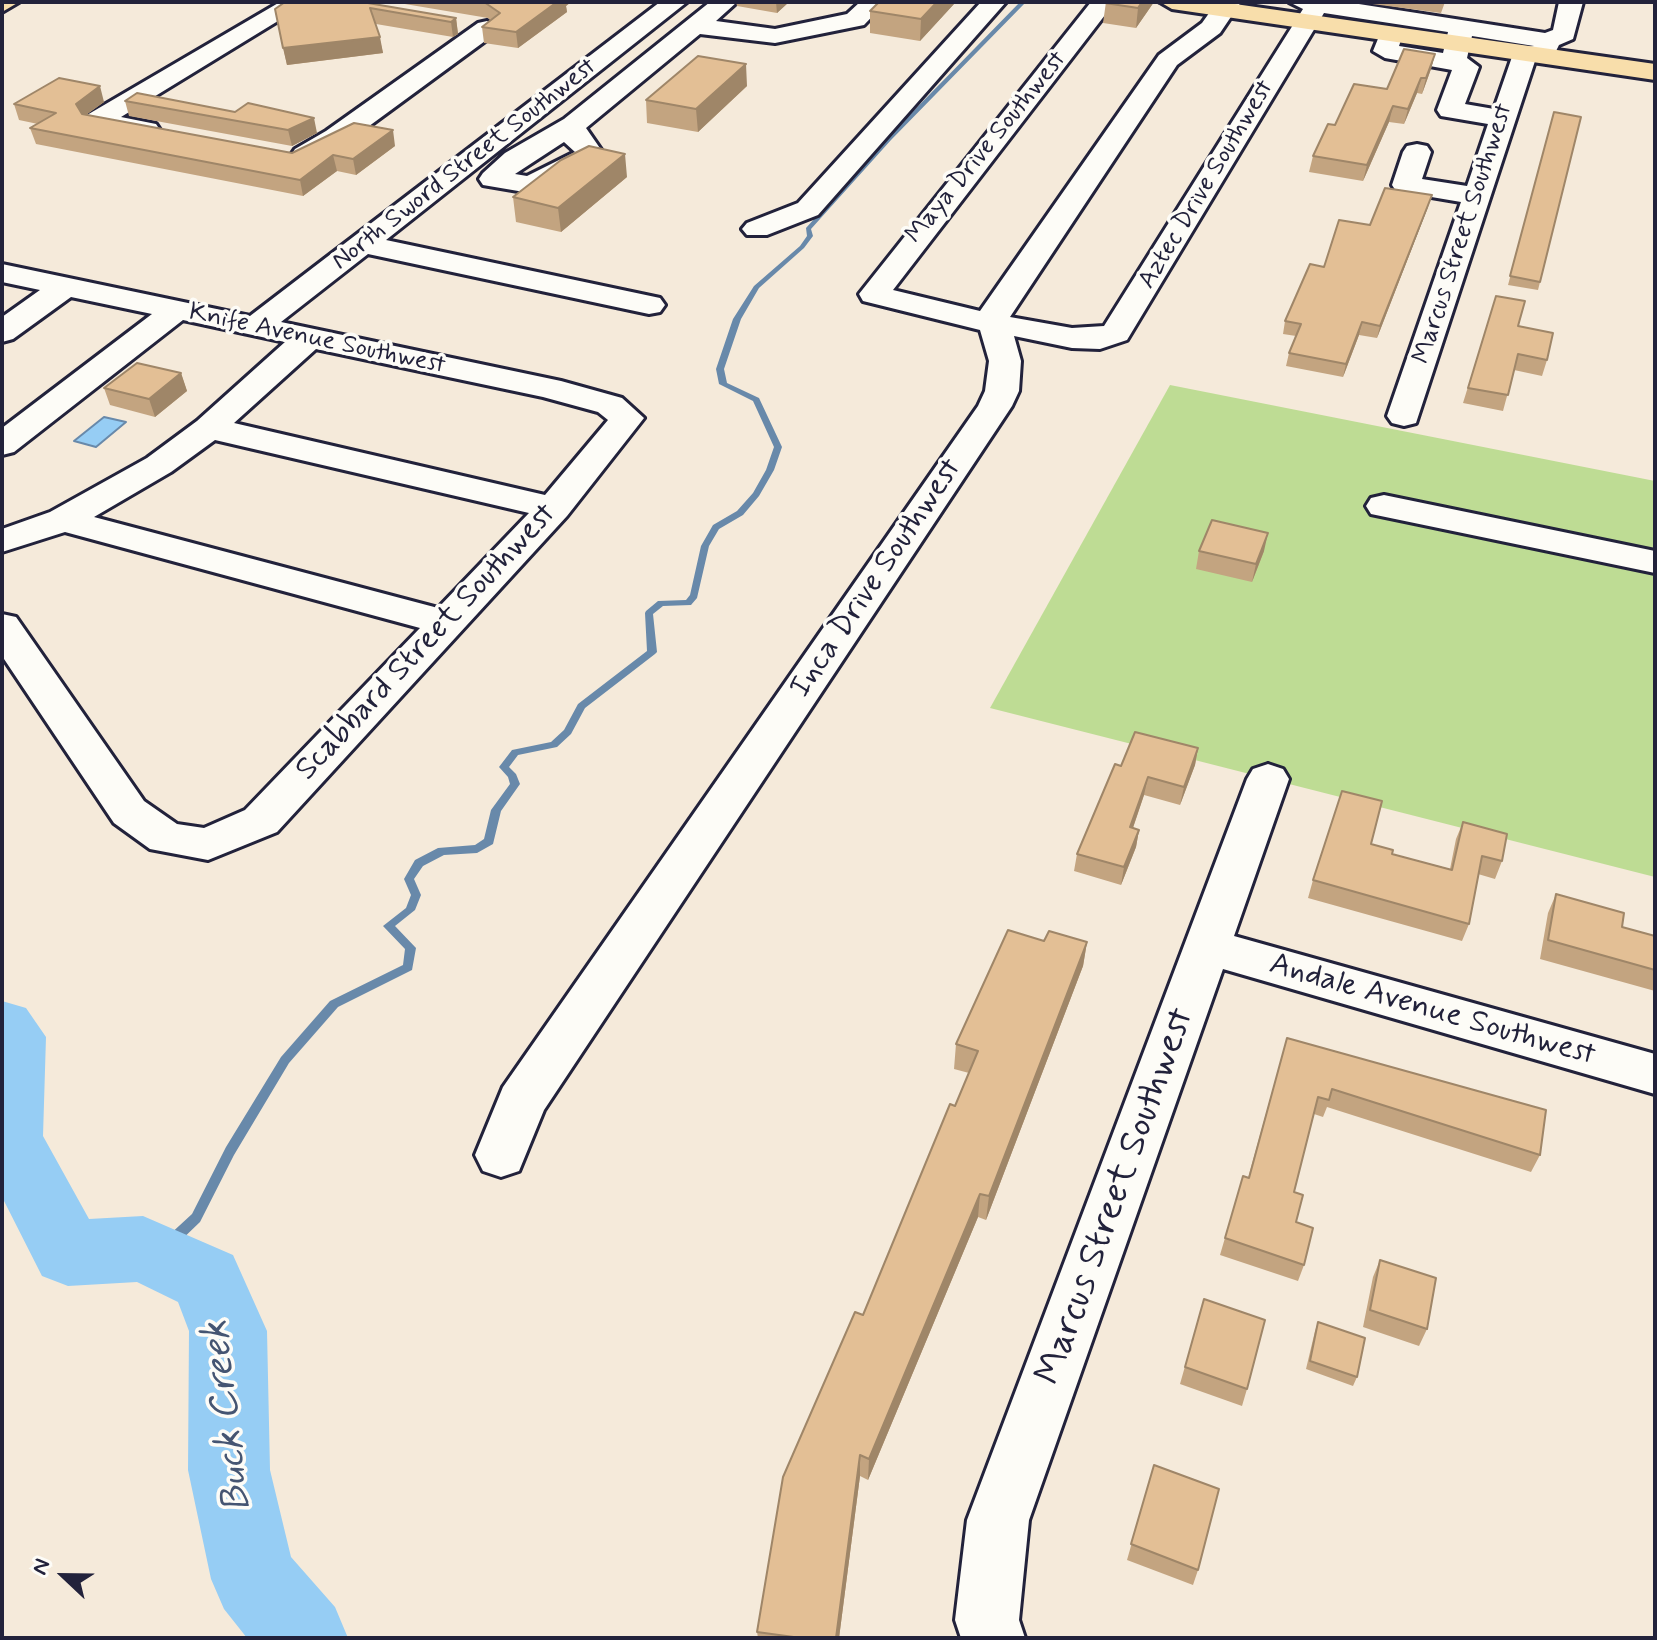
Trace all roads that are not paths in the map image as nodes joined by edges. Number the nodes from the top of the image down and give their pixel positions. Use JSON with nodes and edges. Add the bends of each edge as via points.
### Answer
{"nodes":[{"id":1,"x":297,"y":2,"type":"edge"},
{"id":2,"x":643,"y":2,"type":"edge"},
{"id":3,"x":675,"y":2,"type":"edge"},
{"id":4,"x":725,"y":2,"type":"edge"},
{"id":5,"x":874,"y":2,"type":"edge"},
{"id":6,"x":994,"y":2,"type":"edge"},
{"id":7,"x":1103,"y":2,"type":"edge"},
{"id":8,"x":1174,"y":2,"type":"edge"},
{"id":9,"x":1571,"y":2,"type":"edge"},
{"id":10,"x":1226,"y":6,"type":"edge"},
{"id":11,"x":1311,"y":7,"type":"edge"},
{"id":12,"x":456,"y":23,"type":"edge"},
{"id":13,"x":695,"y":26,"type":"junction"},
{"id":14,"x":1400,"y":30,"type":"junction"},
{"id":15,"x":1457,"y":44,"type":"junction"},
{"id":16,"x":1539,"y":50,"type":"junction"},
{"id":17,"x":1655,"y":72,"type":"edge"},
{"id":18,"x":1502,"y":118,"type":"junction"},
{"id":19,"x":306,"y":120,"type":"edge"},
{"id":20,"x":573,"y":125,"type":"dead end"},
{"id":21,"x":349,"y":128,"type":"junction"},
{"id":22,"x":173,"y":135,"type":"edge"},
{"id":23,"x":1417,"y":152,"type":"dead end"},
{"id":24,"x":281,"y":155,"type":"edge"},
{"id":25,"x":1475,"y":196,"type":"junction"},
{"id":26,"x":757,"y":229,"type":"dead end"},
{"id":27,"x":363,"y":244,"type":"junction"},
{"id":28,"x":2,"y":273,"type":"edge"},
{"id":29,"x":66,"y":286,"type":"junction"},
{"id":30,"x":649,"y":305,"type":"dead end"},
{"id":31,"x":177,"y":310,"type":"junction"},
{"id":32,"x":221,"y":320,"type":"junction"},
{"id":33,"x":994,"y":323,"type":"junction"},
{"id":34,"x":255,"y":327,"type":"junction"},
{"id":35,"x":2,"y":332,"type":"edge"},
{"id":36,"x":308,"y":339,"type":"junction"},
{"id":37,"x":1404,"y":416,"type":"dead end"},
{"id":38,"x":627,"y":418,"type":"joint"},
{"id":39,"x":209,"y":428,"type":"junction"},
{"id":40,"x":2,"y":445,"type":"edge"},
{"id":41,"x":1384,"y":506,"type":"dead end"},
{"id":42,"x":554,"y":508,"type":"junction"},
{"id":43,"x":63,"y":520,"type":"junction"},
{"id":44,"x":2,"y":541,"type":"edge"},
{"id":45,"x":1655,"y":562,"type":"edge"},
{"id":46,"x":445,"y":622,"type":"junction"},
{"id":47,"x":2,"y":626,"type":"edge"},
{"id":48,"x":1268,"y":779,"type":"dead end"},
{"id":49,"x":1209,"y":947,"type":"junction"},
{"id":50,"x":1655,"y":1074,"type":"edge"},
{"id":51,"x":501,"y":1155,"type":"dead end"},
{"id":52,"x":990,"y":1629,"type":"edge"}],
"edges":[{"from":1,"to":22,"type":"street","via":[[96,121]]},
{"from":2,"to":32,"type":"street","name":"North Sword Street Southwest"},
{"from":3,"to":27,"type":"street","name":"North Sword Street Southwest"},
{"from":4,"to":13,"type":"street"},
{"from":5,"to":13,"type":"street","via":[[855,20],[775,36]]},
{"from":6,"to":26,"type":"street","via":[[808,209]]},
{"from":7,"to":33,"type":"street","name":"Maya Drive Southwest","via":[[874,294]]},
{"from":8,"to":10,"type":"main road"},
{"from":9,"to":16,"type":"street","name":"Marcus Street Southwest","via":[[1564,34]]},
{"from":10,"to":11,"type":"main road"},
{"from":10,"to":33,"type":"street","via":[[1211,28],[1168,60],[995,312]]},
{"from":11,"to":14,"type":"main road"},
{"from":11,"to":33,"type":"street","name":"Aztec Drive Southwest","via":[[1116,333],[1100,339],[1072,338]]},
{"from":12,"to":21,"type":"street","via":[[487,28]]},
{"from":13,"to":20,"type":"street"},
{"from":14,"to":15,"type":"street"},
{"from":14,"to":15,"type":"street","via":[[1385,51]]},
{"from":15,"to":16,"type":"main road"},
{"from":15,"to":18,"type":"street","via":[[1466,67],[1450,110]]},
{"from":16,"to":17,"type":"main road"},
{"from":16,"to":18,"type":"street","name":"Marcus Street Southwest"},
{"from":18,"to":25,"type":"street","name":"Marcus Street Southwest"},
{"from":19,"to":21,"type":"street"},
{"from":21,"to":24,"type":"street","via":[[312,152],[296,158]]},
{"from":23,"to":25,"type":"street","via":[[1406,185]]},
{"from":25,"to":37,"type":"street","name":"Marcus Street Southwest"},
{"from":27,"to":30,"type":"street"},
{"from":27,"to":34,"type":"street","name":"North Sword Street Southwest"},
{"from":28,"to":29,"type":"street","name":"Knife Avenue Southwest"},
{"from":29,"to":31,"type":"street","name":"Knife Avenue Southwest"},
{"from":29,"to":35,"type":"street"},
{"from":31,"to":32,"type":"street","name":"Knife Avenue Southwest"},
{"from":31,"to":40,"type":"street"},
{"from":32,"to":34,"type":"street","name":"Knife Avenue Southwest"},
{"from":33,"to":51,"type":"street","name":"Inca Drive Southwest","via":[[1005,361],[995,406],[521,1102]]},
{"from":34,"to":36,"type":"street","name":"Knife Avenue Southwest"},
{"from":36,"to":38,"type":"street","name":"Knife Avenue Southwest","via":[[549,388],[610,405]]},
{"from":36,"to":39,"type":"street"},
{"from":38,"to":42,"type":"street","name":"Scabbard Street Southwest"},
{"from":39,"to":42,"type":"street"},
{"from":39,"to":43,"type":"street","via":[[159,465]]},
{"from":41,"to":45,"type":"street"},
{"from":42,"to":46,"type":"street","name":"Scabbard Street Southwest"},
{"from":43,"to":44,"type":"street"},
{"from":43,"to":46,"type":"street"},
{"from":46,"to":47,"type":"street","name":"Scabbard Street Southwest","via":[[261,821],[208,844],[166,838],[129,812]]},
{"from":48,"to":49,"type":"street","name":"Marcus Street Southwest"},
{"from":49,"to":50,"type":"street","name":"Andale Avenue Southwest"},
{"from":49,"to":52,"type":"street","name":"Marcus Street Southwest","via":[[998,1520]]}]}
